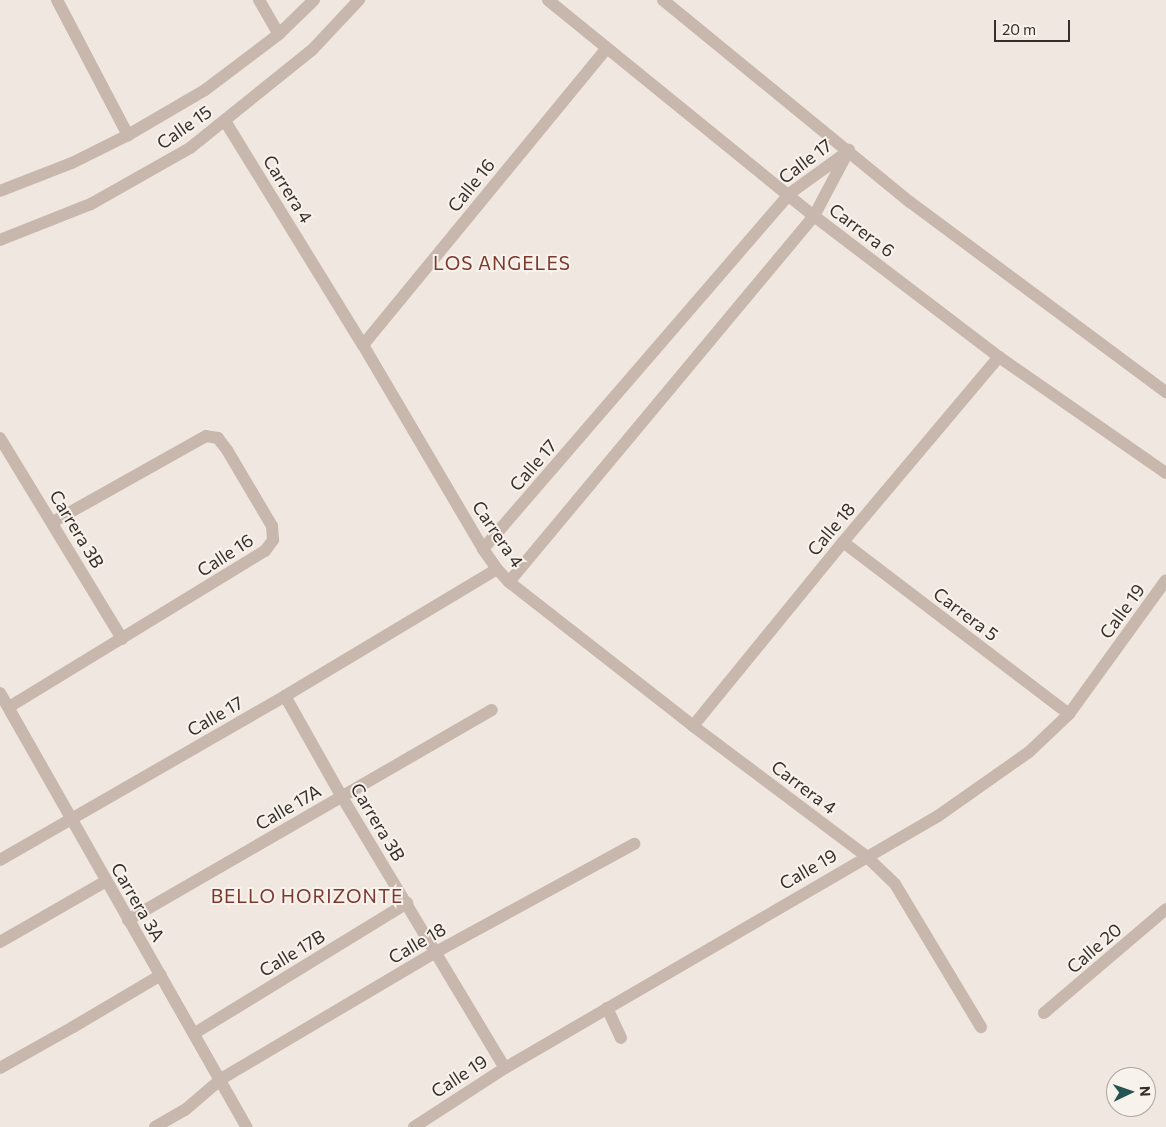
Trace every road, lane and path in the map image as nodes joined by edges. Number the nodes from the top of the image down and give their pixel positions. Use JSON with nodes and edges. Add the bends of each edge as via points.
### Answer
{"nodes":[{"id":1,"x":56,"y":0,"type":"edge"},
{"id":2,"x":259,"y":0,"type":"edge"},
{"id":3,"x":314,"y":0,"type":"edge"},
{"id":4,"x":359,"y":0,"type":"edge"},
{"id":5,"x":548,"y":0,"type":"edge"},
{"id":6,"x":663,"y":0,"type":"edge"},
{"id":7,"x":279,"y":34,"type":"junction"},
{"id":8,"x":606,"y":48,"type":"junction"},
{"id":9,"x":225,"y":121,"type":"junction"},
{"id":10,"x":128,"y":136,"type":"junction"},
{"id":11,"x":849,"y":150,"type":"junction"},
{"id":12,"x":0,"y":191,"type":"edge"},
{"id":13,"x":789,"y":194,"type":"junction"},
{"id":14,"x":814,"y":216,"type":"junction"},
{"id":15,"x":0,"y":240,"type":"edge"},
{"id":16,"x":363,"y":345,"type":"junction"},
{"id":17,"x":1000,"y":357,"type":"junction"},
{"id":18,"x":1166,"y":392,"type":"edge"},
{"id":19,"x":0,"y":438,"type":"edge"},
{"id":20,"x":1166,"y":473,"type":"edge"},
{"id":21,"x":53,"y":522,"type":"junction"},
{"id":22,"x":843,"y":542,"type":"junction"},
{"id":23,"x":483,"y":550,"type":"junction"},
{"id":24,"x":497,"y":569,"type":"junction"},
{"id":25,"x":1166,"y":580,"type":"edge"},
{"id":26,"x":510,"y":582,"type":"junction"},
{"id":27,"x":122,"y":639,"type":"junction"},
{"id":28,"x":0,"y":693,"type":"edge"},
{"id":29,"x":284,"y":696,"type":"junction"},
{"id":30,"x":9,"y":708,"type":"junction"},
{"id":31,"x":492,"y":710,"type":"dead end"},
{"id":32,"x":1069,"y":714,"type":"junction"},
{"id":33,"x":693,"y":726,"type":"junction"},
{"id":34,"x":342,"y":797,"type":"junction"},
{"id":35,"x":71,"y":818,"type":"junction"},
{"id":36,"x":634,"y":844,"type":"dead end"},
{"id":37,"x":866,"y":856,"type":"junction"},
{"id":38,"x":0,"y":860,"type":"edge"},
{"id":39,"x":106,"y":881,"type":"junction"},
{"id":40,"x":407,"y":903,"type":"junction"},
{"id":41,"x":1166,"y":908,"type":"edge"},
{"id":42,"x":128,"y":920,"type":"junction"},
{"id":43,"x":0,"y":942,"type":"edge"},
{"id":44,"x":436,"y":952,"type":"junction"},
{"id":45,"x":161,"y":975,"type":"junction"},
{"id":46,"x":607,"y":1008,"type":"junction"},
{"id":47,"x":1044,"y":1013,"type":"dead end"},
{"id":48,"x":981,"y":1027,"type":"dead end"},
{"id":49,"x":195,"y":1033,"type":"junction"},
{"id":50,"x":621,"y":1038,"type":"dead end"},
{"id":51,"x":0,"y":1068,"type":"edge"},
{"id":52,"x":505,"y":1068,"type":"junction"},
{"id":53,"x":221,"y":1079,"type":"junction"},
{"id":54,"x":155,"y":1127,"type":"edge"},
{"id":55,"x":247,"y":1127,"type":"edge"},
{"id":56,"x":414,"y":1127,"type":"edge"}],
"edges":[{"from":1,"to":10,"type":"street"},
{"from":2,"to":7,"type":"street"},
{"from":3,"to":7,"type":"street","name":"Calle 15"},
{"from":4,"to":9,"type":"street","name":"Calle 15","via":[[312,50]]},
{"from":5,"to":8,"type":"street","name":"Carrera 6"},
{"from":6,"to":11,"type":"street"},
{"from":7,"to":10,"type":"street","name":"Calle 15","via":[[205,90]]},
{"from":8,"to":13,"type":"street","name":"Carrera 6"},
{"from":8,"to":16,"type":"street","name":"Calle 16"},
{"from":9,"to":15,"type":"street","name":"Calle 15","via":[[190,148],[91,204]]},
{"from":9,"to":16,"type":"street","name":"Carrera 4"},
{"from":10,"to":12,"type":"street","name":"Calle 15","via":[[72,163]]},
{"from":11,"to":13,"type":"street","name":"Calle 17"},
{"from":11,"to":14,"type":"street","name":"Calle 17"},
{"from":11,"to":18,"type":"street","via":[[910,202]]},
{"from":13,"to":14,"type":"street","name":"Carrera 6"},
{"from":13,"to":23,"type":"street","name":"Calle 17"},
{"from":14,"to":17,"type":"street","name":"Carrera 6"},
{"from":14,"to":26,"type":"street","name":"Calle 17"},
{"from":16,"to":23,"type":"street","name":"Carrera 4"},
{"from":17,"to":20,"type":"street","name":"Carrera 6"},
{"from":17,"to":22,"type":"street","name":"Calle 18"},
{"from":19,"to":21,"type":"street","name":"Carrera 3B"},
{"from":21,"to":27,"type":"street","name":"Carrera 3B"},
{"from":21,"to":27,"type":"street","name":"Calle 16","via":[[206,436],[218,438],[228,450],[272,526],[273,540],[266,551]]},
{"from":22,"to":32,"type":"street","name":"Carrera 5"},
{"from":22,"to":33,"type":"street","name":"Calle 18"},
{"from":23,"to":24,"type":"street","name":"Carrera 4"},
{"from":24,"to":26,"type":"street","name":"Carrera 4"},
{"from":24,"to":29,"type":"street","name":"Calle 17"},
{"from":25,"to":32,"type":"street","name":"Calle 19"},
{"from":26,"to":33,"type":"street","name":"Carrera 4"},
{"from":27,"to":30,"type":"street","name":"Calle 16"},
{"from":28,"to":30,"type":"street","name":"Carrera 3A"},
{"from":29,"to":34,"type":"street","name":"Carrera 3B"},
{"from":29,"to":35,"type":"street","name":"Calle 17"},
{"from":30,"to":35,"type":"street","name":"Carrera 3A"},
{"from":31,"to":34,"type":"street","name":"Calle 17A"},
{"from":32,"to":37,"type":"street","name":"Calle 19","via":[[1029,752],[938,816]]},
{"from":33,"to":37,"type":"street","name":"Carrera 4"},
{"from":34,"to":40,"type":"street","name":"Carrera 3B"},
{"from":34,"to":42,"type":"street","name":"Calle 17A"},
{"from":35,"to":38,"type":"street","name":"Calle 17"},
{"from":35,"to":39,"type":"street","name":"Carrera 3A"},
{"from":36,"to":44,"type":"street","name":"Calle 18"},
{"from":37,"to":46,"type":"street","name":"Calle 19"},
{"from":37,"to":48,"type":"street","name":"Carrera 4","via":[[895,884]]},
{"from":39,"to":42,"type":"street","name":"Carrera 3A"},
{"from":39,"to":43,"type":"street"},
{"from":40,"to":44,"type":"street","name":"Carrera 3B"},
{"from":40,"to":49,"type":"street","name":"Calle 17B"},
{"from":41,"to":47,"type":"street","name":"Calle 20"},
{"from":42,"to":45,"type":"street","name":"Carrera 3A"},
{"from":44,"to":52,"type":"street","name":"Carrera 3B"},
{"from":44,"to":53,"type":"street","name":"Calle 18"},
{"from":45,"to":49,"type":"street","name":"Carrera 3A"},
{"from":45,"to":51,"type":"street"},
{"from":46,"to":50,"type":"street"},
{"from":46,"to":52,"type":"street","name":"Calle 19"},
{"from":49,"to":53,"type":"street","name":"Carrera 3A"},
{"from":52,"to":56,"type":"street","name":"Calle 19"},
{"from":53,"to":54,"type":"street","name":"Calle 18","via":[[185,1110]]},
{"from":53,"to":55,"type":"street","name":"Carrera 3A"}]}
